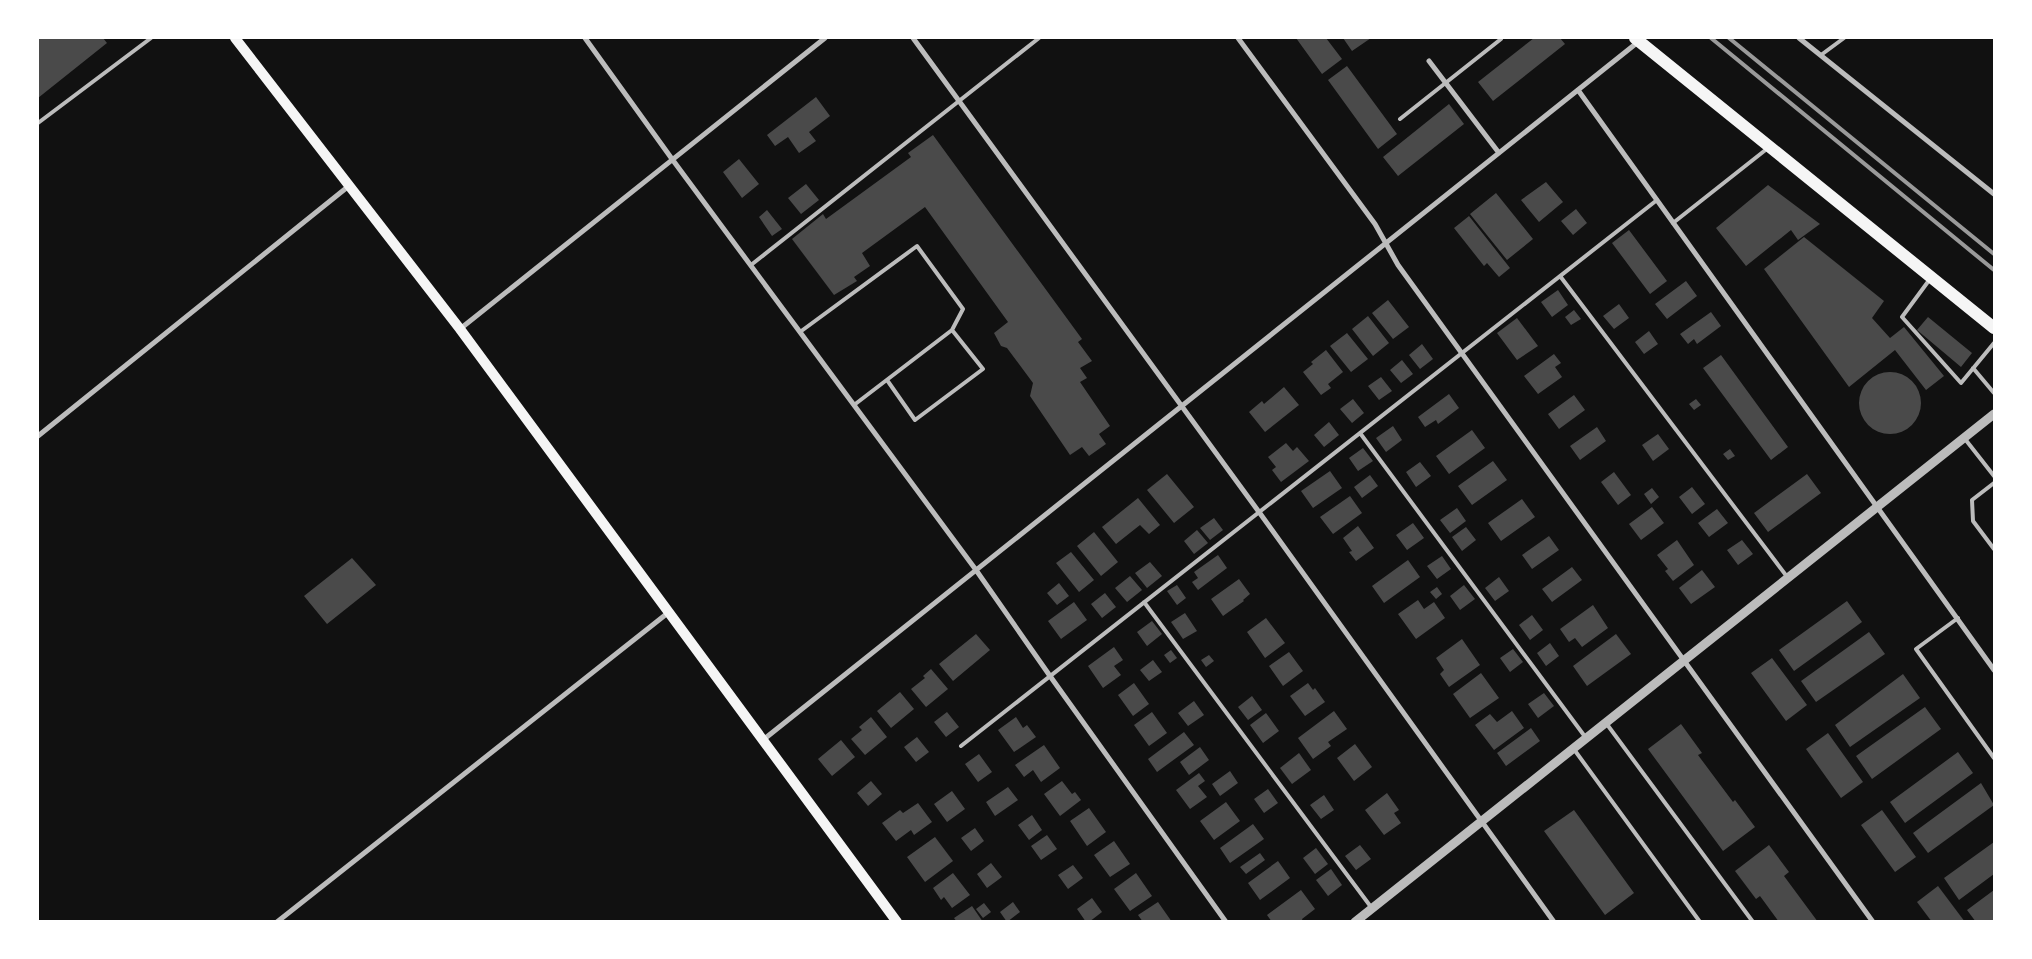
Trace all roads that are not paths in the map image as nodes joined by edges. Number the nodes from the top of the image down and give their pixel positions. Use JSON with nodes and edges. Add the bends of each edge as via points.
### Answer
{"nodes":[{"id":1,"x":151,"y":38,"type":"edge"},
{"id":2,"x":235,"y":38,"type":"edge"},
{"id":3,"x":585,"y":38,"type":"edge"},
{"id":4,"x":825,"y":38,"type":"edge"},
{"id":5,"x":913,"y":38,"type":"edge"},
{"id":6,"x":1039,"y":38,"type":"edge"},
{"id":7,"x":1238,"y":38,"type":"edge"},
{"id":8,"x":1800,"y":38,"type":"edge"},
{"id":9,"x":1844,"y":38,"type":"edge"},
{"id":10,"x":1501,"y":39,"type":"edge"},
{"id":11,"x":1640,"y":39,"type":"edge"},
{"id":12,"x":1821,"y":55,"type":"junction"},
{"id":13,"x":1429,"y":61,"type":"dead end"},
{"id":14,"x":1446,"y":83,"type":"junction"},
{"id":15,"x":1578,"y":90,"type":"junction"},
{"id":16,"x":959,"y":101,"type":"junction"},
{"id":17,"x":1400,"y":119,"type":"dead end"},
{"id":18,"x":38,"y":124,"type":"edge"},
{"id":19,"x":1770,"y":146,"type":"junction"},
{"id":20,"x":1499,"y":153,"type":"junction"},
{"id":21,"x":672,"y":160,"type":"junction"},
{"id":22,"x":350,"y":185,"type":"junction"},
{"id":23,"x":1994,"y":194,"type":"edge"},
{"id":24,"x":1657,"y":200,"type":"junction"},
{"id":25,"x":1673,"y":223,"type":"junction"},
{"id":26,"x":1386,"y":243,"type":"junction"},
{"id":27,"x":751,"y":265,"type":"junction"},
{"id":28,"x":1560,"y":276,"type":"junction"},
{"id":29,"x":1932,"y":277,"type":"junction"},
{"id":30,"x":1994,"y":328,"type":"edge"},
{"id":31,"x":460,"y":329,"type":"junction"},
{"id":32,"x":952,"y":330,"type":"junction"},
{"id":33,"x":800,"y":332,"type":"junction"},
{"id":34,"x":1994,"y":343,"type":"edge"},
{"id":35,"x":1462,"y":353,"type":"junction"},
{"id":36,"x":1973,"y":368,"type":"junction"},
{"id":37,"x":887,"y":380,"type":"junction"},
{"id":38,"x":1994,"y":393,"type":"edge"},
{"id":39,"x":854,"y":405,"type":"junction"},
{"id":40,"x":1182,"y":406,"type":"junction"},
{"id":41,"x":1994,"y":414,"type":"edge"},
{"id":42,"x":1360,"y":433,"type":"junction"},
{"id":43,"x":38,"y":436,"type":"edge"},
{"id":44,"x":1964,"y":438,"type":"junction"},
{"id":45,"x":1994,"y":476,"type":"edge"},
{"id":46,"x":1994,"y":483,"type":"edge"},
{"id":47,"x":1878,"y":507,"type":"junction"},
{"id":48,"x":1259,"y":512,"type":"junction"},
{"id":49,"x":1994,"y":549,"type":"edge"},
{"id":50,"x":976,"y":570,"type":"junction"},
{"id":51,"x":1788,"y":578,"type":"junction"},
{"id":52,"x":1144,"y":602,"type":"junction"},
{"id":53,"x":669,"y":612,"type":"junction"},
{"id":54,"x":1958,"y":618,"type":"junction"},
{"id":55,"x":1684,"y":660,"type":"junction"},
{"id":56,"x":1994,"y":670,"type":"edge"},
{"id":57,"x":1050,"y":676,"type":"junction"},
{"id":58,"x":1606,"y":722,"type":"junction"},
{"id":59,"x":1586,"y":738,"type":"junction"},
{"id":60,"x":763,"y":740,"type":"junction"},
{"id":61,"x":962,"y":746,"type":"dead end"},
{"id":62,"x":1573,"y":748,"type":"junction"},
{"id":63,"x":1994,"y":758,"type":"edge"},
{"id":64,"x":1482,"y":821,"type":"junction"},
{"id":65,"x":1372,"y":908,"type":"junction"},
{"id":66,"x":277,"y":922,"type":"edge"},
{"id":67,"x":896,"y":922,"type":"edge"},
{"id":68,"x":1226,"y":922,"type":"edge"},
{"id":69,"x":1355,"y":922,"type":"edge"},
{"id":70,"x":1554,"y":922,"type":"edge"},
{"id":71,"x":1700,"y":922,"type":"edge"},
{"id":72,"x":1753,"y":922,"type":"edge"},
{"id":73,"x":1873,"y":922,"type":"edge"}],
"edges":[{"from":1,"to":18,"type":"lane"},
{"from":2,"to":22,"type":"main road"},
{"from":3,"to":21,"type":"street"},
{"from":4,"to":21,"type":"street"},
{"from":5,"to":16,"type":"street"},
{"from":6,"to":16,"type":"lane"},
{"from":7,"to":26,"type":"street"},
{"from":8,"to":12,"type":"street"},
{"from":9,"to":12,"type":"lane"},
{"from":10,"to":14,"type":"lane"},
{"from":11,"to":15,"type":"street"},
{"from":11,"to":19,"type":"main road"},
{"from":12,"to":23,"type":"street"},
{"from":13,"to":14,"type":"street"},
{"from":14,"to":17,"type":"lane"},
{"from":14,"to":20,"type":"street"},
{"from":15,"to":20,"type":"street"},
{"from":15,"to":24,"type":"street"},
{"from":16,"to":27,"type":"lane"},
{"from":16,"to":40,"type":"street"},
{"from":19,"to":25,"type":"lane"},
{"from":19,"to":29,"type":"main road"},
{"from":20,"to":26,"type":"street"},
{"from":21,"to":27,"type":"street"},
{"from":21,"to":31,"type":"street"},
{"from":22,"to":31,"type":"main road"},
{"from":22,"to":43,"type":"street"},
{"from":24,"to":25,"type":"street"},
{"from":24,"to":28,"type":"lane"},
{"from":25,"to":47,"type":"street"},
{"from":26,"to":35,"type":"street","via":[[1398,265]]},
{"from":26,"to":40,"type":"street"},
{"from":27,"to":33,"type":"street"},
{"from":28,"to":35,"type":"lane"},
{"from":28,"to":51,"type":"lane"},
{"from":29,"to":30,"type":"main road"},
{"from":29,"to":36,"type":"lane","via":[[1902,317],[1961,383]]},
{"from":31,"to":53,"type":"main road"},
{"from":32,"to":33,"type":"lane","via":[[963,309],[918,246]]},
{"from":32,"to":37,"type":"lane"},
{"from":32,"to":37,"type":"lane","via":[[983,369],[915,420]]},
{"from":33,"to":39,"type":"street"},
{"from":34,"to":36,"type":"lane"},
{"from":35,"to":42,"type":"lane"},
{"from":35,"to":55,"type":"street"},
{"from":36,"to":38,"type":"lane"},
{"from":37,"to":39,"type":"lane"},
{"from":39,"to":50,"type":"street"},
{"from":40,"to":48,"type":"street"},
{"from":40,"to":50,"type":"street"},
{"from":41,"to":44,"type":"street"},
{"from":42,"to":48,"type":"lane"},
{"from":42,"to":59,"type":"lane"},
{"from":44,"to":45,"type":"lane"},
{"from":44,"to":47,"type":"street"},
{"from":46,"to":49,"type":"lane","via":[[1972,500],[1973,521]]},
{"from":47,"to":51,"type":"street"},
{"from":47,"to":54,"type":"street"},
{"from":48,"to":52,"type":"lane"},
{"from":48,"to":64,"type":"street"},
{"from":50,"to":57,"type":"street"},
{"from":50,"to":60,"type":"street"},
{"from":51,"to":55,"type":"street"},
{"from":52,"to":57,"type":"lane"},
{"from":52,"to":65,"type":"lane"},
{"from":53,"to":60,"type":"main road"},
{"from":53,"to":66,"type":"street"},
{"from":54,"to":56,"type":"street"},
{"from":54,"to":63,"type":"lane","via":[[1916,648]]},
{"from":55,"to":58,"type":"street"},
{"from":55,"to":73,"type":"street"},
{"from":57,"to":61,"type":"lane"},
{"from":57,"to":68,"type":"street"},
{"from":58,"to":59,"type":"street"},
{"from":58,"to":72,"type":"lane"},
{"from":59,"to":62,"type":"street"},
{"from":60,"to":67,"type":"main road"},
{"from":62,"to":64,"type":"street"},
{"from":62,"to":71,"type":"lane"},
{"from":64,"to":65,"type":"street"},
{"from":64,"to":70,"type":"street"},
{"from":65,"to":69,"type":"street"}]}
